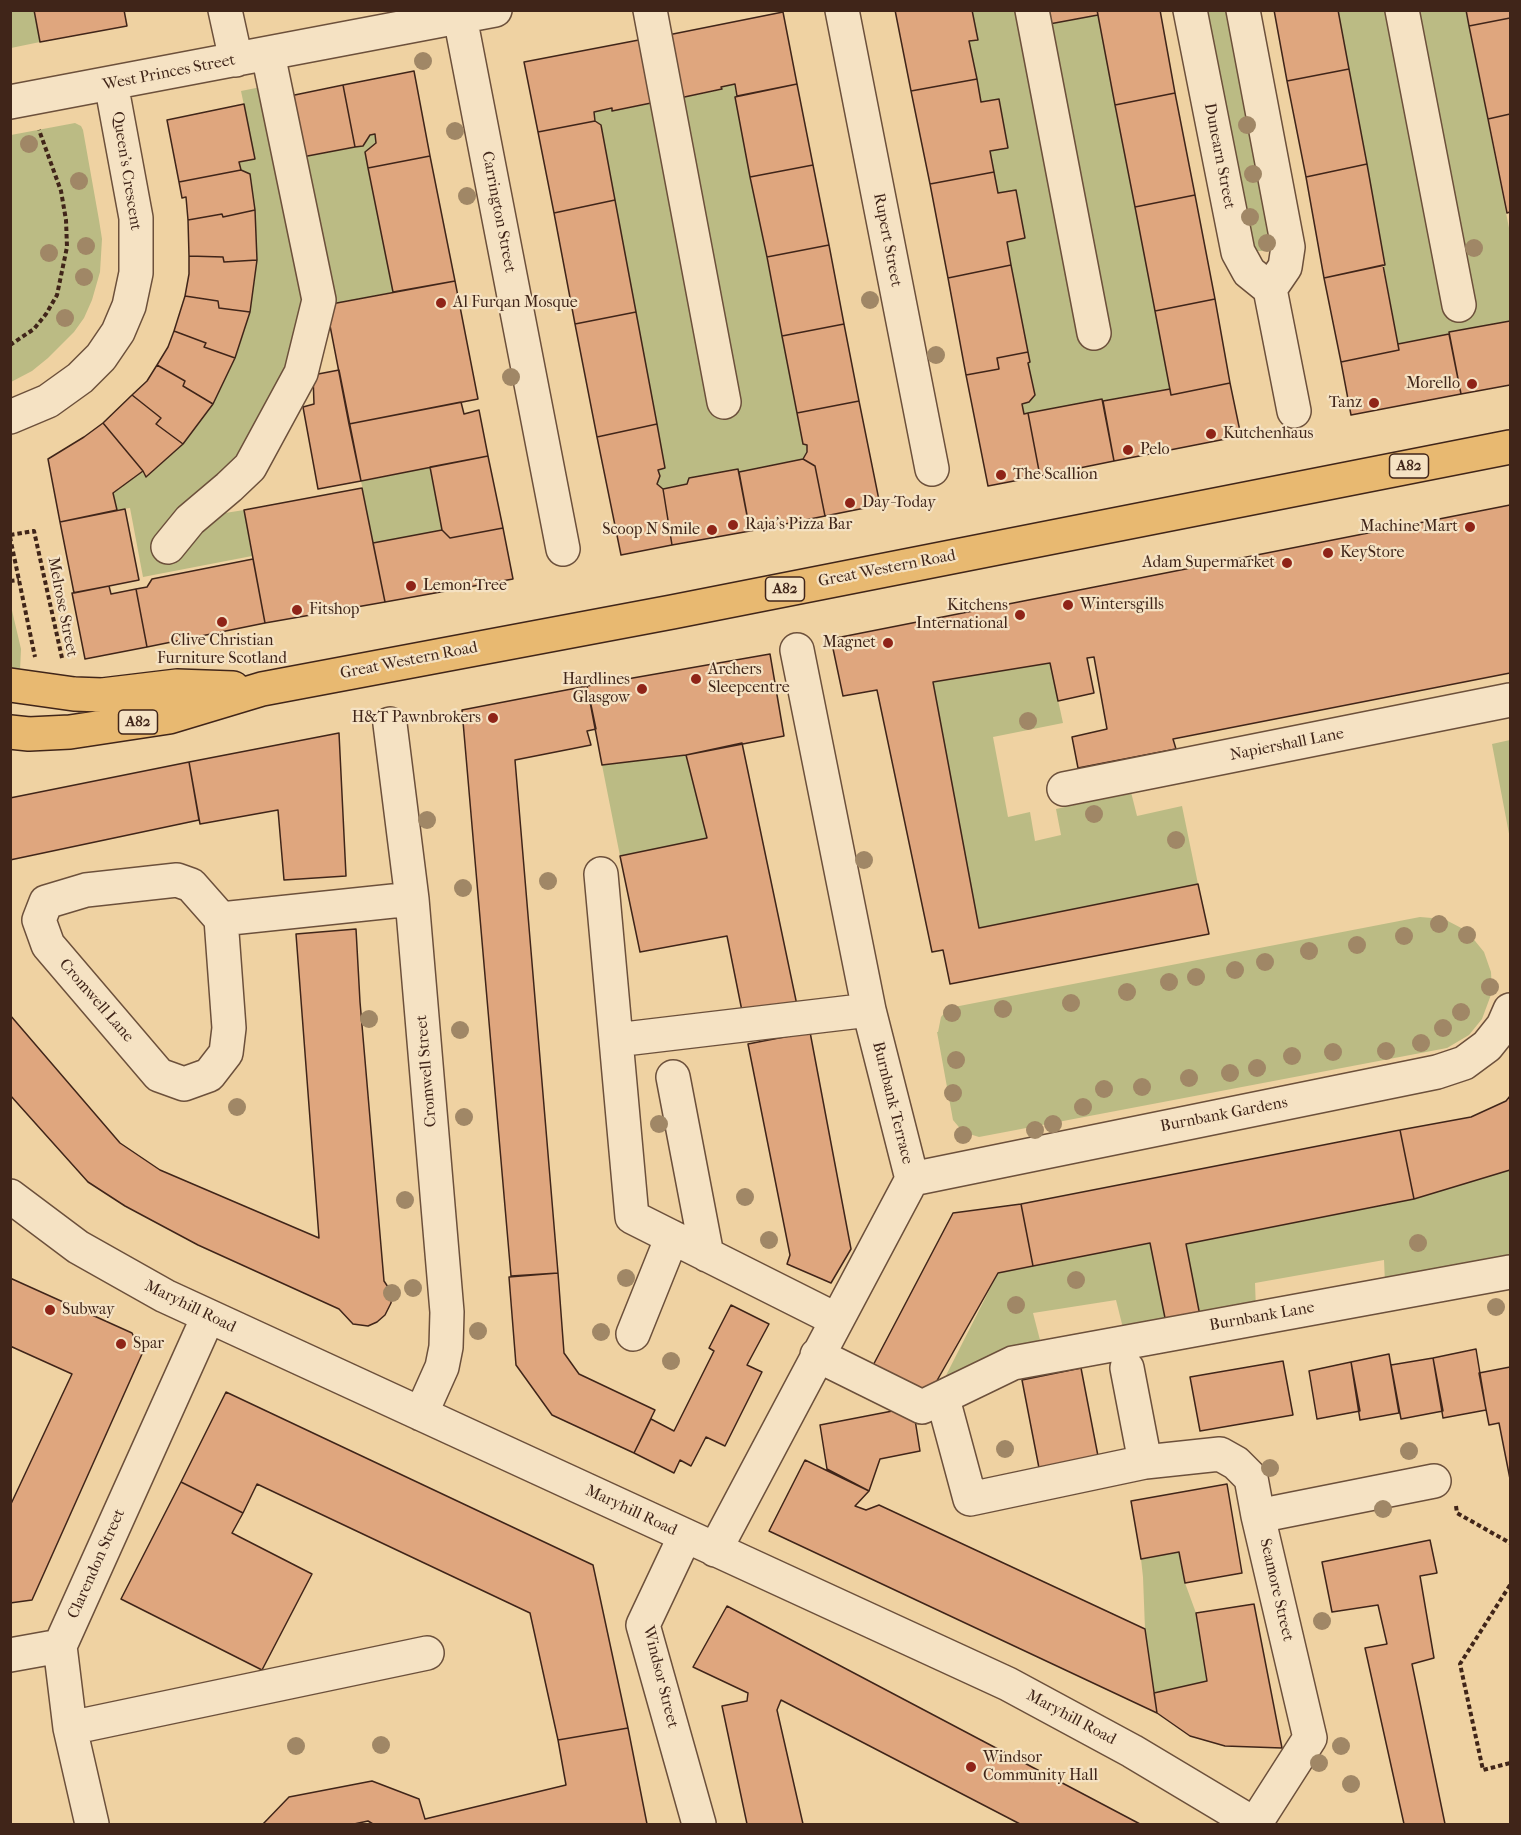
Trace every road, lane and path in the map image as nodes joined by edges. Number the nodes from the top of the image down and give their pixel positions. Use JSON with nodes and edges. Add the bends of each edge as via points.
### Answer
{"nodes":[{"id":1,"x":225,"y":10,"type":"edge"},
{"id":2,"x":495,"y":10,"type":"edge"},
{"id":3,"x":650,"y":10,"type":"edge"},
{"id":4,"x":842,"y":10,"type":"edge"},
{"id":5,"x":1032,"y":10,"type":"edge"},
{"id":6,"x":1190,"y":10,"type":"edge"},
{"id":7,"x":1243,"y":10,"type":"edge"},
{"id":8,"x":1402,"y":10,"type":"edge"},
{"id":9,"x":460,"y":17,"type":"junction"},
{"id":10,"x":268,"y":54,"type":"junction"},
{"id":11,"x":236,"y":60,"type":"junction"},
{"id":12,"x":111,"y":83,"type":"junction"},
{"id":13,"x":10,"y":102,"type":"edge"},
{"id":14,"x":38,"y":123,"type":"dead end"},
{"id":15,"x":1270,"y":289,"type":"junction"},
{"id":16,"x":1459,"y":305,"type":"dead end"},
{"id":17,"x":1094,"y":333,"type":"dead end"},
{"id":18,"x":10,"y":345,"type":"edge"},
{"id":19,"x":724,"y":402,"type":"dead end"},
{"id":20,"x":1294,"y":411,"type":"dead end"},
{"id":21,"x":10,"y":417,"type":"edge"},
{"id":22,"x":1510,"y":447,"type":"edge"},
{"id":23,"x":932,"y":470,"type":"dead end"},
{"id":24,"x":10,"y":536,"type":"edge"},
{"id":25,"x":168,"y":547,"type":"dead end"},
{"id":26,"x":563,"y":549,"type":"dead end"},
{"id":27,"x":19,"y":580,"type":"junction"},
{"id":28,"x":10,"y":581,"type":"edge"},
{"id":29,"x":797,"y":650,"type":"dead end"},
{"id":30,"x":36,"y":663,"type":"dead end"},
{"id":31,"x":63,"y":666,"type":"dead end"},
{"id":32,"x":10,"y":685,"type":"edge"},
{"id":33,"x":262,"y":689,"type":"junction"},
{"id":34,"x":1510,"y":700,"type":"edge"},
{"id":35,"x":390,"y":724,"type":"dead end"},
{"id":36,"x":10,"y":732,"type":"edge"},
{"id":37,"x":1064,"y":789,"type":"dead end"},
{"id":38,"x":601,"y":874,"type":"dead end"},
{"id":39,"x":412,"y":898,"type":"junction"},
{"id":40,"x":221,"y":919,"type":"junction"},
{"id":41,"x":869,"y":1010,"type":"junction"},
{"id":42,"x":1510,"y":1010,"type":"edge"},
{"id":43,"x":616,"y":1040,"type":"junction"},
{"id":44,"x":673,"y":1077,"type":"dead end"},
{"id":45,"x":912,"y":1179,"type":"junction"},
{"id":46,"x":10,"y":1196,"type":"edge"},
{"id":47,"x":672,"y":1237,"type":"junction"},
{"id":48,"x":707,"y":1255,"type":"junction"},
{"id":49,"x":1510,"y":1272,"type":"edge"},
{"id":50,"x":208,"y":1317,"type":"junction"},
{"id":51,"x":837,"y":1320,"type":"junction"},
{"id":52,"x":633,"y":1334,"type":"dead end"},
{"id":53,"x":817,"y":1355,"type":"junction"},
{"id":54,"x":1127,"y":1368,"type":"dead end"},
{"id":55,"x":946,"y":1410,"type":"dead end"},
{"id":56,"x":421,"y":1414,"type":"junction"},
{"id":57,"x":1145,"y":1462,"type":"junction"},
{"id":58,"x":1434,"y":1481,"type":"joint"},
{"id":59,"x":1258,"y":1516,"type":"junction"},
{"id":60,"x":685,"y":1536,"type":"junction"},
{"id":61,"x":1510,"y":1543,"type":"edge"},
{"id":62,"x":715,"y":1550,"type":"junction"},
{"id":63,"x":1510,"y":1585,"type":"edge"},
{"id":64,"x":60,"y":1646,"type":"junction"},
{"id":65,"x":427,"y":1653,"type":"dead end"},
{"id":66,"x":10,"y":1655,"type":"edge"},
{"id":67,"x":70,"y":1728,"type":"junction"},
{"id":68,"x":1510,"y":1763,"type":"edge"},
{"id":69,"x":92,"y":1824,"type":"edge"},
{"id":70,"x":699,"y":1824,"type":"edge"},
{"id":71,"x":1254,"y":1824,"type":"edge"}],
"edges":[{"from":1,"to":11,"type":"street"},
{"from":2,"to":9,"type":"street","name":"West Princes Street"},
{"from":3,"to":19,"type":"street"},
{"from":4,"to":23,"type":"street","name":"Rupert Street"},
{"from":5,"to":17,"type":"street"},
{"from":6,"to":15,"type":"street","name":"Dunearn Street","via":[[1238,252],[1249,272]]},
{"from":7,"to":15,"type":"street","via":[[1288,248],[1285,267]]},
{"from":8,"to":16,"type":"street"},
{"from":9,"to":10,"type":"street","name":"West Princes Street"},
{"from":9,"to":26,"type":"street","name":"Carrington Street"},
{"from":10,"to":11,"type":"street","name":"West Princes Street"},
{"from":10,"to":25,"type":"street","via":[[319,300],[301,373],[250,467],[190,520]]},
{"from":11,"to":12,"type":"street","name":"West Princes Street"},
{"from":12,"to":13,"type":"street","name":"West Princes Street"},
{"from":12,"to":21,"type":"street","name":"Queen's Crescent","via":[[136,218],[136,273],[129,306],[118,332],[80,378],[48,401]]},
{"from":14,"to":18,"type":"path","via":[[61,191],[67,247],[57,295],[46,314],[34,329]]},
{"from":15,"to":20,"type":"street"},
{"from":22,"to":33,"type":"main road","name":"Great Western Road","number":"A82"},
{"from":24,"to":27,"type":"path","name":"Melrose Street"},
{"from":24,"to":31,"type":"path","name":"Melrose Street","via":[[34,531]]},
{"from":27,"to":28,"type":"path"},
{"from":27,"to":30,"type":"path","name":"Melrose Street"},
{"from":29,"to":41,"type":"street","name":"Burnbank Terrace"},
{"from":32,"to":33,"type":"main road","name":"Great Western Road","number":"A82","via":[[102,695],[177,686]]},
{"from":33,"to":36,"type":"main road","name":"Great Western Road","number":"A82","via":[[169,717],[123,725],[70,732]]},
{"from":34,"to":37,"type":"street","name":"Napiershall Lane"},
{"from":35,"to":39,"type":"street","name":"Cromwell Street"},
{"from":38,"to":43,"type":"street"},
{"from":39,"to":40,"type":"street"},
{"from":39,"to":56,"type":"street","name":"Cromwell Street","via":[[447,1312],[442,1367]]},
{"from":40,"to":40,"type":"street","name":"Cromwell Lane","via":[[229,1028],[226,1053],[209,1075],[184,1084],[159,1075],[48,945],[39,920],[46,902],[86,890],[177,880],[191,885]]},
{"from":41,"to":43,"type":"street"},
{"from":41,"to":45,"type":"street","name":"Burnbank Terrace"},
{"from":42,"to":45,"type":"street","name":"Burnbank Gardens","via":[[1503,1026],[1486,1046],[1464,1064],[1437,1072]]},
{"from":43,"to":47,"type":"street","via":[[632,1217]]},
{"from":44,"to":48,"type":"street"},
{"from":45,"to":51,"type":"street","name":"Burnbank Terrace"},
{"from":46,"to":50,"type":"street","name":"Maryhill Road","via":[[78,1247]]},
{"from":47,"to":48,"type":"street"},
{"from":47,"to":52,"type":"street"},
{"from":48,"to":51,"type":"street"},
{"from":49,"to":53,"type":"street","name":"Burnbank Lane","via":[[1013,1363],[922,1407]]},
{"from":50,"to":56,"type":"street","name":"Maryhill Road"},
{"from":50,"to":64,"type":"street","name":"Clarendon Street"},
{"from":51,"to":53,"type":"street","name":"Burnbank Terrace"},
{"from":53,"to":62,"type":"street","name":"Burnbank Terrace"},
{"from":54,"to":57,"type":"street"},
{"from":55,"to":57,"type":"street","via":[[970,1499]]},
{"from":56,"to":60,"type":"street","name":"Maryhill Road"},
{"from":57,"to":59,"type":"street","via":[[1220,1454],[1251,1478]]},
{"from":58,"to":59,"type":"street","name":"Seamore Street"},
{"from":58,"to":61,"type":"path","via":[[1450,1479],[1457,1513]]},
{"from":59,"to":71,"type":"street","name":"Seamore Street","via":[[1310,1738]]},
{"from":60,"to":62,"type":"street","name":"Maryhill Road"},
{"from":60,"to":70,"type":"street","name":"Windsor Street","via":[[643,1625]]},
{"from":62,"to":71,"type":"street","name":"Maryhill Road","via":[[1035,1698]]},
{"from":63,"to":68,"type":"path","via":[[1460,1664],[1483,1770]]},
{"from":64,"to":66,"type":"street"},
{"from":64,"to":67,"type":"street"},
{"from":65,"to":67,"type":"street"},
{"from":67,"to":69,"type":"street"}]}
